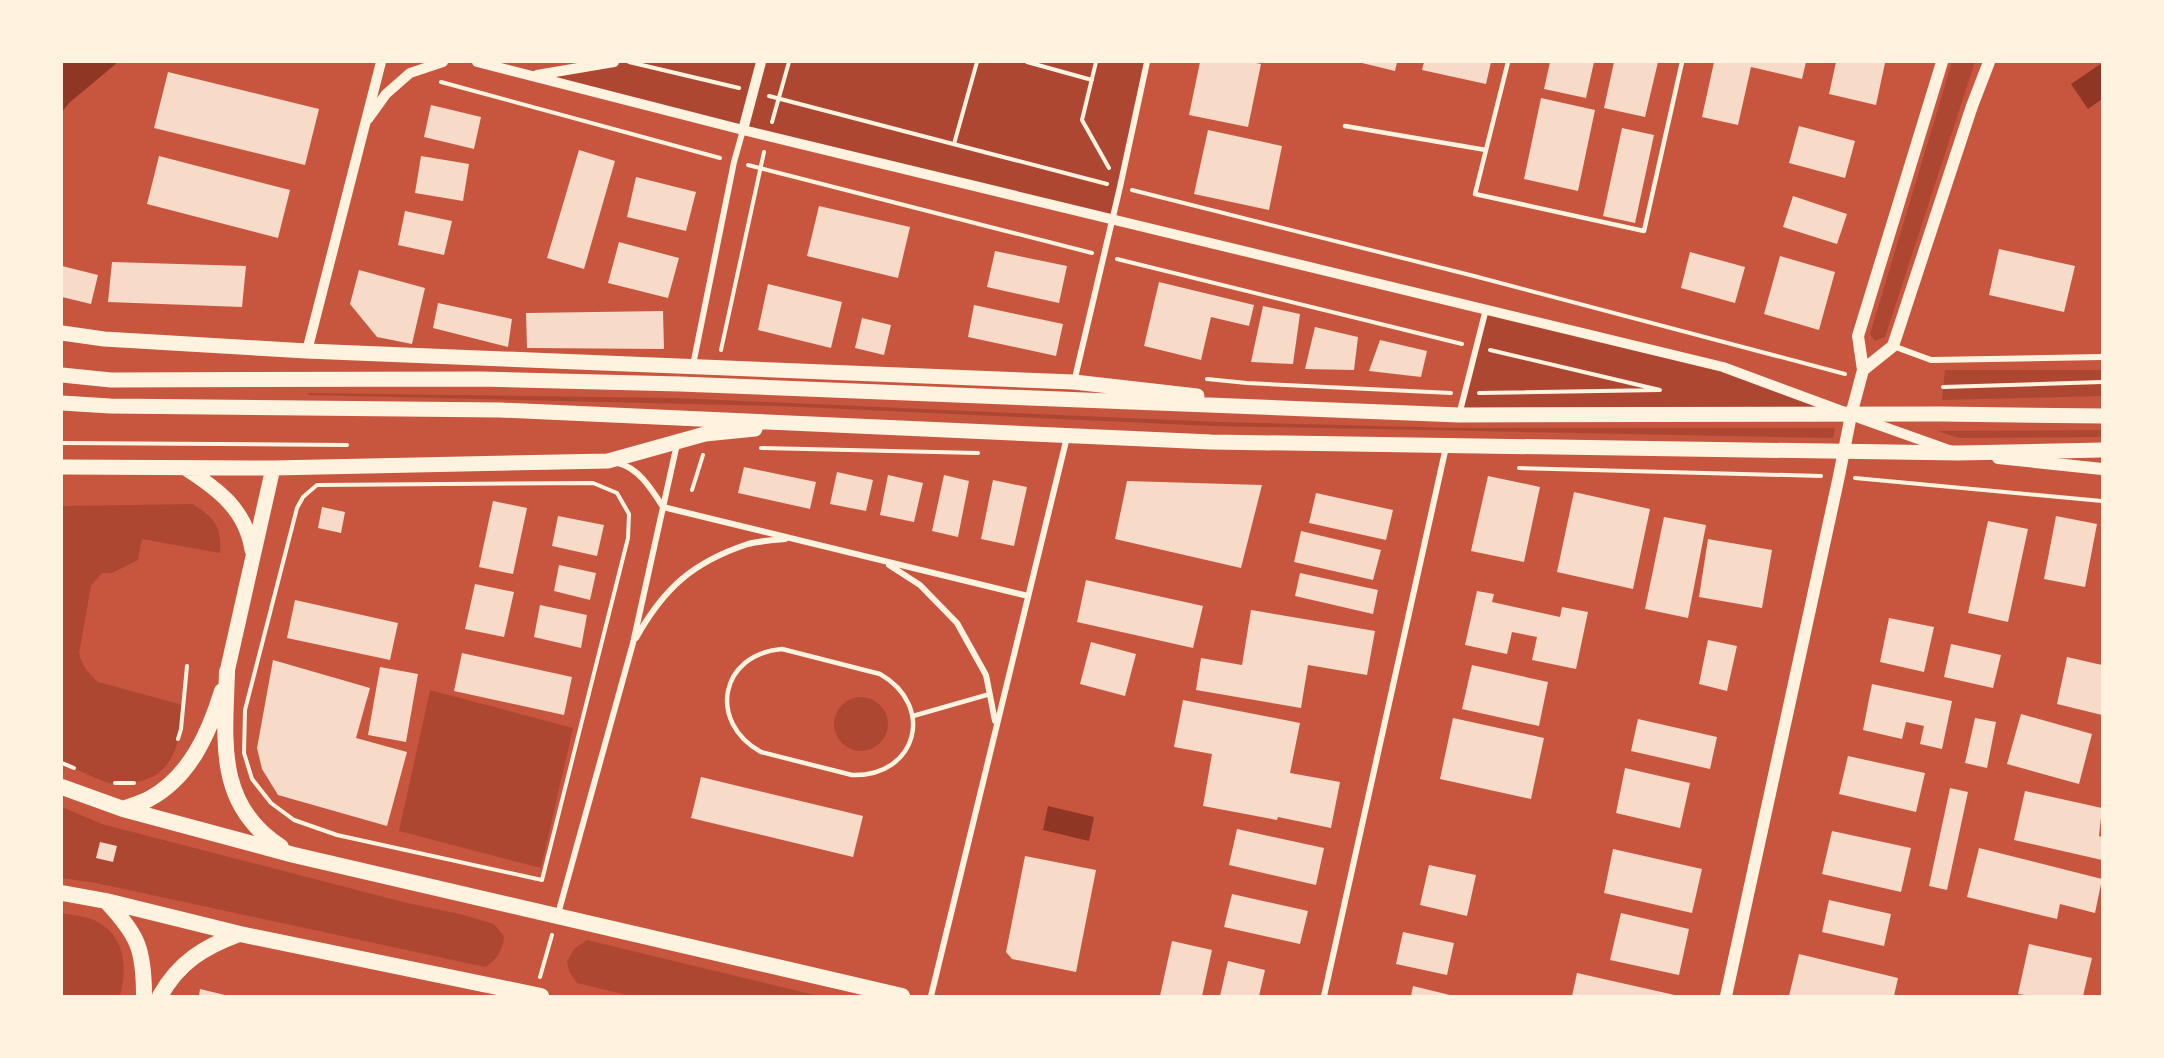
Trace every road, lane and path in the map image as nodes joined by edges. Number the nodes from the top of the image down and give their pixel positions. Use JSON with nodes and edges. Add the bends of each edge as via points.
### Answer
{"nodes":[{"id":1,"x":381,"y":62,"type":"edge"},
{"id":2,"x":443,"y":62,"type":"edge"},
{"id":3,"x":477,"y":62,"type":"edge"},
{"id":4,"x":614,"y":62,"type":"edge"},
{"id":5,"x":628,"y":62,"type":"edge"},
{"id":6,"x":761,"y":62,"type":"edge"},
{"id":7,"x":789,"y":62,"type":"edge"},
{"id":8,"x":977,"y":62,"type":"edge"},
{"id":9,"x":1027,"y":62,"type":"edge"},
{"id":10,"x":1096,"y":62,"type":"edge"},
{"id":11,"x":1147,"y":62,"type":"edge"},
{"id":12,"x":1508,"y":62,"type":"edge"},
{"id":13,"x":1682,"y":62,"type":"edge"},
{"id":14,"x":1942,"y":62,"type":"edge"},
{"id":15,"x":1989,"y":62,"type":"edge"},
{"id":16,"x":410,"y":73,"type":"junction"},
{"id":17,"x":533,"y":76,"type":"junction"},
{"id":18,"x":1092,"y":80,"type":"junction"},
{"id":19,"x":753,"y":92,"type":"junction"},
{"id":20,"x":778,"y":98,"type":"junction"},
{"id":21,"x":363,"y":126,"type":"junction"},
{"id":22,"x":1345,"y":126,"type":"dead end"},
{"id":23,"x":743,"y":129,"type":"junction"},
{"id":24,"x":768,"y":135,"type":"junction"},
{"id":25,"x":954,"y":144,"type":"junction"},
{"id":26,"x":1486,"y":150,"type":"junction"},
{"id":27,"x":734,"y":162,"type":"junction"},
{"id":28,"x":761,"y":168,"type":"junction"},
{"id":29,"x":1120,"y":187,"type":"junction"},
{"id":30,"x":1112,"y":219,"type":"junction"},
{"id":31,"x":1103,"y":256,"type":"junction"},
{"id":32,"x":1486,"y":309,"type":"junction"},
{"id":33,"x":62,"y":333,"type":"edge"},
{"id":34,"x":1893,"y":346,"type":"junction"},
{"id":35,"x":1477,"y":347,"type":"junction"},
{"id":36,"x":307,"y":351,"type":"junction"},
{"id":37,"x":720,"y":353,"type":"dead end"},
{"id":38,"x":2103,"y":357,"type":"edge"},
{"id":39,"x":693,"y":366,"type":"junction"},
{"id":40,"x":1862,"y":374,"type":"junction"},
{"id":41,"x":62,"y":375,"type":"edge"},
{"id":42,"x":1202,"y":378,"type":"dead end"},
{"id":43,"x":1074,"y":382,"type":"junction"},
{"id":44,"x":2103,"y":382,"type":"edge"},
{"id":45,"x":1943,"y":387,"type":"dead end"},
{"id":46,"x":1465,"y":393,"type":"junction"},
{"id":47,"x":62,"y":403,"type":"edge"},
{"id":48,"x":1313,"y":410,"type":"junction"},
{"id":49,"x":1851,"y":414,"type":"junction"},
{"id":50,"x":1460,"y":415,"type":"junction"},
{"id":51,"x":2103,"y":417,"type":"edge"},
{"id":52,"x":814,"y":424,"type":"junction"},
{"id":53,"x":1067,"y":435,"type":"junction"},
{"id":54,"x":677,"y":440,"type":"junction"},
{"id":55,"x":62,"y":443,"type":"edge"},
{"id":56,"x":350,"y":445,"type":"dead end"},
{"id":57,"x":705,"y":446,"type":"dead end"},
{"id":58,"x":753,"y":447,"type":"dead end"},
{"id":59,"x":1446,"y":447,"type":"junction"},
{"id":60,"x":2103,"y":450,"type":"edge"},
{"id":61,"x":1845,"y":451,"type":"junction"},
{"id":62,"x":979,"y":453,"type":"dead end"},
{"id":63,"x":1958,"y":453,"type":"junction"},
{"id":64,"x":608,"y":461,"type":"junction"},
{"id":65,"x":62,"y":467,"type":"edge"},
{"id":66,"x":185,"y":468,"type":"junction"},
{"id":67,"x":273,"y":468,"type":"junction"},
{"id":68,"x":1512,"y":468,"type":"dead end"},
{"id":69,"x":2103,"y":469,"type":"edge"},
{"id":70,"x":1839,"y":476,"type":"junction"},
{"id":71,"x":692,"y":490,"type":"dead end"},
{"id":72,"x":2103,"y":501,"type":"edge"},
{"id":73,"x":663,"y":507,"type":"junction"},
{"id":74,"x":790,"y":538,"type":"junction"},
{"id":75,"x":253,"y":559,"type":"junction"},
{"id":76,"x":884,"y":562,"type":"junction"},
{"id":77,"x":1028,"y":596,"type":"junction"},
{"id":78,"x":633,"y":644,"type":"junction"},
{"id":79,"x":188,"y":666,"type":"dead end"},
{"id":80,"x":227,"y":672,"type":"junction"},
{"id":81,"x":990,"y":694,"type":"junction"},
{"id":82,"x":913,"y":716,"type":"junction"},
{"id":83,"x":996,"y":726,"type":"junction"},
{"id":84,"x":176,"y":750,"type":"dead end"},
{"id":85,"x":62,"y":763,"type":"edge"},
{"id":86,"x":82,"y":771,"type":"dead end"},
{"id":87,"x":145,"y":782,"type":"dead end"},
{"id":88,"x":111,"y":783,"type":"dead end"},
{"id":89,"x":62,"y":787,"type":"edge"},
{"id":90,"x":123,"y":809,"type":"junction"},
{"id":91,"x":294,"y":855,"type":"junction"},
{"id":92,"x":542,"y":880,"type":"joint"},
{"id":93,"x":62,"y":893,"type":"edge"},
{"id":94,"x":106,"y":901,"type":"junction"},
{"id":95,"x":557,"y":917,"type":"junction"},
{"id":96,"x":240,"y":934,"type":"junction"},
{"id":97,"x":144,"y":996,"type":"edge"},
{"id":98,"x":160,"y":996,"type":"edge"},
{"id":99,"x":537,"y":996,"type":"edge"},
{"id":100,"x":902,"y":996,"type":"edge"},
{"id":101,"x":932,"y":996,"type":"edge"},
{"id":102,"x":1324,"y":996,"type":"edge"},
{"id":103,"x":1726,"y":996,"type":"edge"}],
"edges":[{"from":1,"to":21,"type":"street"},
{"from":2,"to":16,"type":"street"},
{"from":3,"to":17,"type":"street"},
{"from":4,"to":17,"type":"street"},
{"from":5,"to":19,"type":"path"},
{"from":6,"to":19,"type":"street"},
{"from":7,"to":20,"type":"path"},
{"from":8,"to":25,"type":"path"},
{"from":9,"to":18,"type":"path"},
{"from":10,"to":18,"type":"path"},
{"from":11,"to":29,"type":"street"},
{"from":12,"to":26,"type":"lane"},
{"from":13,"to":26,"type":"lane","via":[[1644,231],[1475,194]]},
{"from":14,"to":40,"type":"main road","via":[[1858,336]]},
{"from":15,"to":34,"type":"main road"},
{"from":16,"to":21,"type":"street","via":[[386,94]]},
{"from":16,"to":27,"type":"path"},
{"from":17,"to":23,"type":"street"},
{"from":18,"to":29,"type":"path","via":[[1082,120]]},
{"from":19,"to":20,"type":"path"},
{"from":19,"to":23,"type":"street"},
{"from":20,"to":24,"type":"path"},
{"from":20,"to":25,"type":"path"},
{"from":21,"to":36,"type":"street"},
{"from":22,"to":26,"type":"lane"},
{"from":23,"to":24,"type":"street"},
{"from":23,"to":27,"type":"street"},
{"from":24,"to":28,"type":"path"},
{"from":24,"to":30,"type":"street"},
{"from":25,"to":29,"type":"path"},
{"from":27,"to":28,"type":"path"},
{"from":27,"to":39,"type":"street"},
{"from":28,"to":31,"type":"path"},
{"from":28,"to":37,"type":"path"},
{"from":29,"to":30,"type":"street"},
{"from":29,"to":40,"type":"path"},
{"from":30,"to":31,"type":"street"},
{"from":30,"to":32,"type":"street"},
{"from":31,"to":35,"type":"path"},
{"from":31,"to":43,"type":"street"},
{"from":32,"to":35,"type":"street"},
{"from":32,"to":49,"type":"street","via":[[1723,367]]},
{"from":33,"to":36,"type":"main road"},
{"from":34,"to":38,"type":"street","via":[[1931,360]]},
{"from":34,"to":40,"type":"main road"},
{"from":35,"to":46,"type":"street"},
{"from":35,"to":46,"type":"path","via":[[1660,390]]},
{"from":36,"to":39,"type":"main road"},
{"from":39,"to":43,"type":"main road"},
{"from":40,"to":49,"type":"main road"},
{"from":41,"to":48,"type":"main road","via":[[111,380],[692,384]]},
{"from":42,"to":46,"type":"path"},
{"from":43,"to":48,"type":"main road"},
{"from":44,"to":45,"type":"path"},
{"from":46,"to":50,"type":"street"},
{"from":47,"to":52,"type":"main road","via":[[500,410]]},
{"from":48,"to":50,"type":"main road"},
{"from":49,"to":50,"type":"main road"},
{"from":49,"to":51,"type":"main road"},
{"from":49,"to":61,"type":"main road"},
{"from":49,"to":63,"type":"street"},
{"from":52,"to":53,"type":"main road"},
{"from":52,"to":54,"type":"main road"},
{"from":53,"to":59,"type":"main road"},
{"from":53,"to":77,"type":"street"},
{"from":54,"to":64,"type":"main road"},
{"from":54,"to":73,"type":"street"},
{"from":55,"to":56,"type":"path"},
{"from":57,"to":71,"type":"path"},
{"from":58,"to":62,"type":"path"},
{"from":59,"to":61,"type":"main road"},
{"from":59,"to":102,"type":"street"},
{"from":60,"to":63,"type":"main road"},
{"from":61,"to":63,"type":"main road"},
{"from":61,"to":70,"type":"main road"},
{"from":63,"to":69,"type":"main road"},
{"from":64,"to":67,"type":"main road"},
{"from":64,"to":73,"type":"street","via":[[625,465],[646,481]]},
{"from":65,"to":66,"type":"main road"},
{"from":66,"to":67,"type":"main road"},
{"from":66,"to":75,"type":"main road","via":[[210,484],[236,511],[249,532]]},
{"from":67,"to":75,"type":"main road"},
{"from":68,"to":70,"type":"path"},
{"from":70,"to":72,"type":"path"},
{"from":70,"to":103,"type":"main road"},
{"from":73,"to":74,"type":"street"},
{"from":73,"to":78,"type":"street"},
{"from":74,"to":76,"type":"street"},
{"from":74,"to":78,"type":"street","via":[[750,544],[708,561],[674,585],[651,611]]},
{"from":75,"to":80,"type":"main road"},
{"from":76,"to":77,"type":"street"},
{"from":76,"to":81,"type":"street","via":[[920,585],[957,623],[986,675]]},
{"from":77,"to":83,"type":"street"},
{"from":78,"to":95,"type":"street"},
{"from":79,"to":84,"type":"path"},
{"from":80,"to":90,"type":"highway","via":[[195,756],[173,782],[148,800]]},
{"from":80,"to":91,"type":"highway","via":[[226,767],[248,817],[263,835]]},
{"from":81,"to":82,"type":"lane"},
{"from":81,"to":83,"type":"street"},
{"from":82,"to":82,"type":"lane","via":[[902,690],[880,674],[783,649],[756,654],[745,662],[736,672],[727,698],[732,724],[749,745],[761,752],[852,775],[880,772],[902,756],[913,730]]},
{"from":83,"to":101,"type":"street"},
{"from":85,"to":86,"type":"path"},
{"from":87,"to":88,"type":"path"},
{"from":89,"to":90,"type":"highway"},
{"from":90,"to":91,"type":"highway"},
{"from":91,"to":95,"type":"highway"},
{"from":92,"to":92,"type":"path","via":[[337,835],[294,820],[252,779],[243,753],[245,710],[297,508],[317,485],[593,483],[617,493],[629,514],[628,538]]},
{"from":93,"to":94,"type":"highway"},
{"from":94,"to":96,"type":"highway"},
{"from":94,"to":97,"type":"highway","via":[[134,935],[144,968]]},
{"from":95,"to":99,"type":"path"},
{"from":95,"to":100,"type":"highway"},
{"from":96,"to":98,"type":"highway","via":[[195,955]]},
{"from":96,"to":99,"type":"highway"}]}
